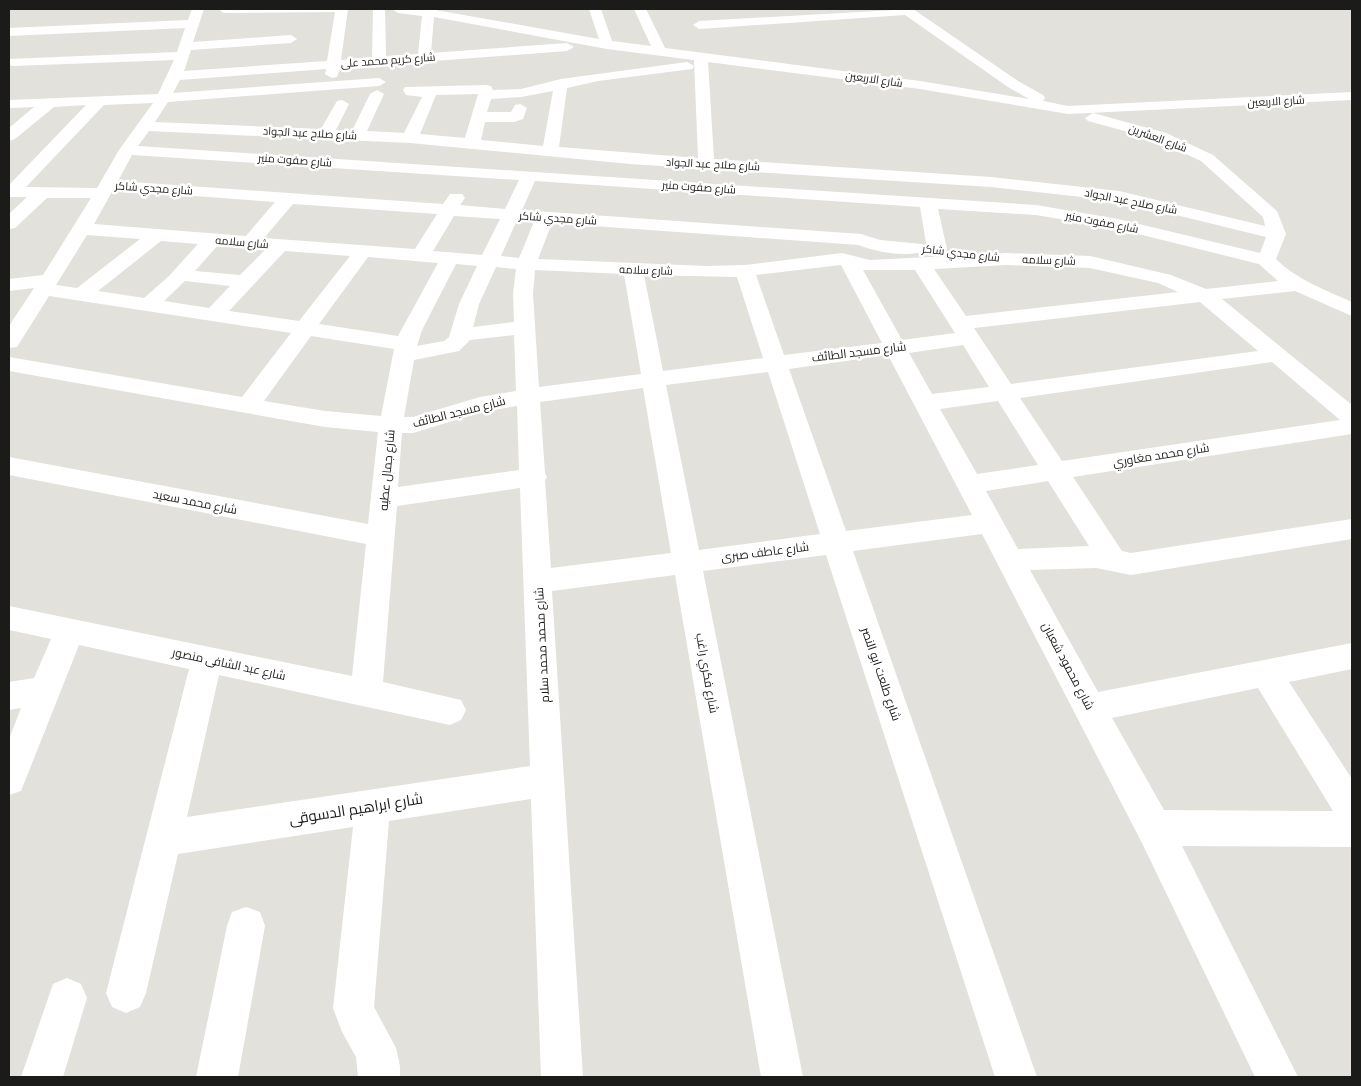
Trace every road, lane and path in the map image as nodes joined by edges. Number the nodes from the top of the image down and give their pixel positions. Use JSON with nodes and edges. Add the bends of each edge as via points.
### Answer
{"nodes":[{"id":1,"x":198,"y":9,"type":"edge"},
{"id":2,"x":224,"y":9,"type":"edge"},
{"id":3,"x":299,"y":9,"type":"edge"},
{"id":4,"x":310,"y":9,"type":"edge"},
{"id":5,"x":332,"y":9,"type":"edge"},
{"id":6,"x":342,"y":9,"type":"edge"},
{"id":7,"x":379,"y":9,"type":"edge"},
{"id":8,"x":398,"y":9,"type":"edge"},
{"id":9,"x":595,"y":9,"type":"edge"},
{"id":10,"x":640,"y":9,"type":"edge"},
{"id":11,"x":435,"y":10,"type":"edge"},
{"id":12,"x":907,"y":15,"type":"edge"},
{"id":13,"x":466,"y":18,"type":"junction"},
{"id":14,"x":508,"y":26,"type":"junction"},
{"id":15,"x":209,"y":30,"type":"dead end"},
{"id":16,"x":9,"y":32,"type":"edge"},
{"id":17,"x":291,"y":39,"type":"junction"},
{"id":18,"x":605,"y":45,"type":"junction"},
{"id":19,"x":570,"y":47,"type":"junction"},
{"id":20,"x":465,"y":48,"type":"junction"},
{"id":21,"x":183,"y":51,"type":"junction"},
{"id":22,"x":512,"y":51,"type":"junction"},
{"id":23,"x":288,"y":53,"type":"dead end"},
{"id":24,"x":662,"y":53,"type":"junction"},
{"id":25,"x":417,"y":58,"type":"junction"},
{"id":26,"x":10,"y":59,"type":"edge"},
{"id":27,"x":200,"y":59,"type":"dead end"},
{"id":28,"x":378,"y":61,"type":"junction"},
{"id":29,"x":701,"y":61,"type":"junction"},
{"id":30,"x":724,"y":61,"type":"junction"},
{"id":31,"x":333,"y":69,"type":"junction"},
{"id":32,"x":156,"y":74,"type":"dead end"},
{"id":33,"x":571,"y":75,"type":"junction"},
{"id":34,"x":458,"y":90,"type":"junction"},
{"id":35,"x":411,"y":92,"type":"junction"},
{"id":36,"x":486,"y":95,"type":"junction"},
{"id":37,"x":1352,"y":96,"type":"edge"},
{"id":38,"x":162,"y":98,"type":"junction"},
{"id":39,"x":521,"y":100,"type":"junction"},
{"id":40,"x":99,"y":101,"type":"junction"},
{"id":41,"x":49,"y":103,"type":"junction"},
{"id":42,"x":9,"y":104,"type":"edge"},
{"id":43,"x":342,"y":104,"type":"dead end"},
{"id":44,"x":288,"y":107,"type":"dead end"},
{"id":45,"x":1068,"y":110,"type":"junction"},
{"id":46,"x":480,"y":117,"type":"junction"},
{"id":47,"x":145,"y":126,"type":"junction"},
{"id":48,"x":272,"y":131,"type":"junction"},
{"id":49,"x":328,"y":133,"type":"junction"},
{"id":50,"x":358,"y":135,"type":"junction"},
{"id":51,"x":9,"y":136,"type":"edge"},
{"id":52,"x":410,"y":138,"type":"junction"},
{"id":53,"x":472,"y":144,"type":"junction"},
{"id":54,"x":126,"y":150,"type":"junction"},
{"id":55,"x":550,"y":151,"type":"junction"},
{"id":56,"x":706,"y":164,"type":"junction"},
{"id":57,"x":472,"y":172,"type":"junction"},
{"id":58,"x":529,"y":176,"type":"junction"},
{"id":59,"x":106,"y":189,"type":"junction"},
{"id":60,"x":10,"y":192,"type":"edge"},
{"id":61,"x":43,"y":192,"type":"junction"},
{"id":62,"x":288,"y":198,"type":"junction"},
{"id":63,"x":928,"y":203,"type":"junction"},
{"id":64,"x":448,"y":210,"type":"junction"},
{"id":65,"x":511,"y":215,"type":"junction"},
{"id":66,"x":545,"y":217,"type":"junction"},
{"id":67,"x":9,"y":224,"type":"edge"},
{"id":68,"x":82,"y":229,"type":"junction"},
{"id":69,"x":1277,"y":234,"type":"junction"},
{"id":70,"x":157,"y":235,"type":"junction"},
{"id":71,"x":212,"y":239,"type":"junction"},
{"id":72,"x":251,"y":242,"type":"junction"},
{"id":73,"x":280,"y":245,"type":"junction"},
{"id":74,"x":363,"y":251,"type":"junction"},
{"id":75,"x":420,"y":256,"type":"junction"},
{"id":76,"x":929,"y":256,"type":"junction"},
{"id":77,"x":450,"y":258,"type":"junction"},
{"id":78,"x":848,"y":260,"type":"junction"},
{"id":79,"x":1266,"y":260,"type":"junction"},
{"id":80,"x":489,"y":262,"type":"junction"},
{"id":81,"x":526,"y":264,"type":"junction"},
{"id":82,"x":633,"y":269,"type":"junction"},
{"id":83,"x":745,"y":271,"type":"junction"},
{"id":84,"x":181,"y":275,"type":"junction"},
{"id":85,"x":245,"y":282,"type":"junction"},
{"id":86,"x":46,"y":284,"type":"junction"},
{"id":87,"x":1301,"y":284,"type":"junction"},
{"id":88,"x":9,"y":285,"type":"edge"},
{"id":89,"x":81,"y":295,"type":"junction"},
{"id":90,"x":1204,"y":295,"type":"junction"},
{"id":91,"x":148,"y":305,"type":"junction"},
{"id":92,"x":1352,"y":310,"type":"edge"},
{"id":93,"x":214,"y":315,"type":"junction"},
{"id":94,"x":526,"y":327,"type":"junction"},
{"id":95,"x":1352,"y":328,"type":"edge"},
{"id":96,"x":307,"y":329,"type":"junction"},
{"id":97,"x":965,"y":330,"type":"junction"},
{"id":98,"x":460,"y":335,"type":"junction"},
{"id":99,"x":9,"y":342,"type":"edge"},
{"id":100,"x":896,"y":348,"type":"junction"},
{"id":101,"x":406,"y":350,"type":"junction"},
{"id":102,"x":1276,"y":355,"type":"junction"},
{"id":103,"x":776,"y":363,"type":"junction"},
{"id":104,"x":9,"y":364,"type":"edge"},
{"id":105,"x":653,"y":380,"type":"junction"},
{"id":106,"x":1005,"y":393,"type":"junction"},
{"id":107,"x":530,"y":396,"type":"junction"},
{"id":108,"x":926,"y":403,"type":"junction"},
{"id":109,"x":248,"y":404,"type":"junction"},
{"id":110,"x":1352,"y":417,"type":"edge"},
{"id":111,"x":391,"y":425,"type":"junction"},
{"id":112,"x":1352,"y":426,"type":"edge"},
{"id":113,"x":9,"y":466,"type":"edge"},
{"id":114,"x":1055,"y":471,"type":"junction"},
{"id":115,"x":534,"y":477,"type":"junction"},
{"id":116,"x":970,"y":484,"type":"junction"},
{"id":117,"x":385,"y":498,"type":"junction"},
{"id":118,"x":991,"y":523,"type":"junction"},
{"id":119,"x":1352,"y":529,"type":"edge"},
{"id":120,"x":381,"y":537,"type":"junction"},
{"id":121,"x":837,"y":543,"type":"junction"},
{"id":122,"x":1011,"y":560,"type":"junction"},
{"id":123,"x":687,"y":562,"type":"junction"},
{"id":124,"x":1114,"y":562,"type":"junction"},
{"id":125,"x":539,"y":581,"type":"junction"},
{"id":126,"x":9,"y":618,"type":"edge"},
{"id":127,"x":69,"y":631,"type":"junction"},
{"id":128,"x":1352,"y":656,"type":"edge"},
{"id":129,"x":207,"y":660,"type":"junction"},
{"id":130,"x":1266,"y":673,"type":"junction"},
{"id":131,"x":45,"y":691,"type":"junction"},
{"id":132,"x":366,"y":693,"type":"junction"},
{"id":133,"x":9,"y":696,"type":"edge"},
{"id":134,"x":1090,"y":708,"type":"junction"},
{"id":135,"x":450,"y":710,"type":"dead end"},
{"id":136,"x":9,"y":779,"type":"edge"},
{"id":137,"x":548,"y":780,"type":"junction"},
{"id":138,"x":373,"y":806,"type":"junction"},
{"id":139,"x":1352,"y":810,"type":"edge"},
{"id":140,"x":1154,"y":828,"type":"junction"},
{"id":141,"x":1352,"y":829,"type":"edge"},
{"id":142,"x":164,"y":838,"type":"junction"},
{"id":143,"x":246,"y":926,"type":"dead end"},
{"id":144,"x":126,"y":993,"type":"dead end"},
{"id":145,"x":67,"y":998,"type":"dead end"},
{"id":146,"x":42,"y":1077,"type":"edge"},
{"id":147,"x":217,"y":1077,"type":"edge"},
{"id":148,"x":379,"y":1077,"type":"edge"},
{"id":149,"x":562,"y":1077,"type":"edge"},
{"id":150,"x":782,"y":1077,"type":"edge"},
{"id":151,"x":1016,"y":1077,"type":"edge"},
{"id":152,"x":1277,"y":1077,"type":"edge"}],
"edges":[{"from":1,"to":21,"type":"street"},
{"from":2,"to":3,"type":"street"},
{"from":3,"to":4,"type":"street"},
{"from":3,"to":17,"type":"street"},
{"from":4,"to":5,"type":"street"},
{"from":6,"to":31,"type":"street"},
{"from":7,"to":28,"type":"street"},
{"from":8,"to":11,"type":"street","name":"شارع الاربعين"},
{"from":9,"to":18,"type":"street"},
{"from":10,"to":24,"type":"street"},
{"from":11,"to":13,"type":"street","name":"شارع الاربعين"},
{"from":11,"to":25,"type":"street"},
{"from":12,"to":30,"type":"street","via":[[696,21]]},
{"from":12,"to":45,"type":"street","name":"شارع العشرين","via":[[928,25],[1013,84]]},
{"from":13,"to":14,"type":"street","name":"شارع الاربعين"},
{"from":13,"to":20,"type":"street"},
{"from":14,"to":18,"type":"street","name":"شارع الاربعين"},
{"from":14,"to":22,"type":"street"},
{"from":15,"to":21,"type":"street"},
{"from":16,"to":21,"type":"street"},
{"from":17,"to":21,"type":"street"},
{"from":17,"to":23,"type":"street"},
{"from":18,"to":19,"type":"street","name":"شارع كريم محمد على"},
{"from":18,"to":24,"type":"street","name":"شارع الاربعين"},
{"from":19,"to":22,"type":"street","name":"شارع كريم محمد على","via":[[542,54]]},
{"from":19,"to":33,"type":"street"},
{"from":20,"to":22,"type":"street","name":"شارع كريم محمد على"},
{"from":20,"to":25,"type":"street","name":"شارع كريم محمد على"},
{"from":20,"to":34,"type":"street"},
{"from":21,"to":26,"type":"street"},
{"from":21,"to":26,"type":"street","via":[[163,43],[25,49]]},
{"from":21,"to":27,"type":"street"},
{"from":21,"to":31,"type":"street","name":"شارع كريم محمد على"},
{"from":21,"to":32,"type":"street"},
{"from":21,"to":38,"type":"street"},
{"from":22,"to":39,"type":"street"},
{"from":24,"to":29,"type":"street","name":"شارع الاربعين"},
{"from":25,"to":28,"type":"street","name":"شارع كريم محمد على"},
{"from":25,"to":35,"type":"street"},
{"from":28,"to":31,"type":"street","name":"شارع كريم محمد على"},
{"from":29,"to":30,"type":"street","name":"شارع الاربعين"},
{"from":29,"to":33,"type":"street"},
{"from":29,"to":56,"type":"street"},
{"from":30,"to":45,"type":"street","name":"شارع الاربعين","via":[[920,85]]},
{"from":33,"to":39,"type":"street"},
{"from":33,"to":55,"type":"street"},
{"from":34,"to":35,"type":"street"},
{"from":34,"to":36,"type":"street","via":[[486,89]]},
{"from":35,"to":52,"type":"street","via":[[429,94],[429,97]]},
{"from":36,"to":39,"type":"street"},
{"from":36,"to":46,"type":"street"},
{"from":37,"to":45,"type":"street","name":"شارع الاربعين"},
{"from":38,"to":40,"type":"street"},
{"from":38,"to":47,"type":"street"},
{"from":38,"to":50,"type":"street","via":[[378,88]]},
{"from":39,"to":46,"type":"street","via":[[518,116]]},
{"from":40,"to":41,"type":"street"},
{"from":40,"to":60,"type":"street"},
{"from":41,"to":42,"type":"street"},
{"from":41,"to":51,"type":"street"},
{"from":43,"to":49,"type":"street"},
{"from":44,"to":48,"type":"street"},
{"from":45,"to":69,"type":"street","name":"شارع العشرين","via":[[1160,136],[1207,158],[1271,215]]},
{"from":46,"to":53,"type":"street"},
{"from":47,"to":48,"type":"street","name":"شارع صلاح عبد الجواد","via":[[230,115]]},
{"from":47,"to":54,"type":"street"},
{"from":48,"to":49,"type":"street","name":"شارع صلاح عبد الجواد"},
{"from":49,"to":50,"type":"street","name":"شارع صلاح عبد الجواد"},
{"from":50,"to":52,"type":"street","name":"شارع صلاح عبد الجواد"},
{"from":52,"to":53,"type":"street","name":"شارع صلاح عبد الجواد"},
{"from":53,"to":55,"type":"street","name":"شارع صلاح عبد الجواد"},
{"from":54,"to":57,"type":"street","name":"شارع صفوت منير"},
{"from":54,"to":59,"type":"street"},
{"from":55,"to":56,"type":"street","name":"شارع صلاح عبد الجواد"},
{"from":56,"to":69,"type":"street","name":"شارع صلاح عبد الجواد","via":[[916,176],[1092,192],[1143,201]]},
{"from":57,"to":58,"type":"street","name":"شارع صفوت منير"},
{"from":57,"to":64,"type":"street"},
{"from":58,"to":63,"type":"street","name":"شارع صفوت منير"},
{"from":58,"to":65,"type":"street"},
{"from":59,"to":61,"type":"street","name":"شارع مجدي شاكر"},
{"from":59,"to":62,"type":"street","name":"شارع مجدي شاكر"},
{"from":59,"to":68,"type":"street"},
{"from":60,"to":61,"type":"street","name":"شارع مجدي شاكر"},
{"from":61,"to":67,"type":"street"},
{"from":62,"to":64,"type":"street","name":"شارع مجدي شاكر"},
{"from":62,"to":72,"type":"street"},
{"from":63,"to":76,"type":"street"},
{"from":63,"to":79,"type":"street","name":"شارع صفوت منير","via":[[1078,216]]},
{"from":64,"to":65,"type":"street","name":"شارع مجدي شاكر"},
{"from":64,"to":75,"type":"street"},
{"from":65,"to":66,"type":"street","name":"شارع مجدي شاكر"},
{"from":65,"to":80,"type":"street"},
{"from":66,"to":76,"type":"street","name":"شارع مجدي شاكر","via":[[861,240]]},
{"from":66,"to":81,"type":"street","name":"شارع محمد محمد سلام"},
{"from":68,"to":70,"type":"street","name":"شارع سلامه"},
{"from":68,"to":86,"type":"street"},
{"from":69,"to":79,"type":"street"},
{"from":70,"to":71,"type":"street","name":"شارع سلامه"},
{"from":70,"to":89,"type":"street"},
{"from":71,"to":72,"type":"street","name":"شارع سلامه"},
{"from":71,"to":84,"type":"street"},
{"from":72,"to":73,"type":"street","name":"شارع سلامه"},
{"from":73,"to":74,"type":"street","name":"شارع سلامه"},
{"from":73,"to":85,"type":"street"},
{"from":74,"to":75,"type":"street","name":"شارع سلامه"},
{"from":74,"to":96,"type":"street"},
{"from":75,"to":77,"type":"street","name":"شارع سلامه"},
{"from":76,"to":78,"type":"street","name":"شارع سلامه","via":[[870,266]]},
{"from":76,"to":90,"type":"street","name":"شارع سلامه","via":[[1090,262],[1164,279]]},
{"from":76,"to":97,"type":"street"},
{"from":77,"to":80,"type":"street","name":"شارع سلامه"},
{"from":77,"to":101,"type":"street","name":"شارع جمال عطيه","via":[[412,330]]},
{"from":78,"to":83,"type":"street","name":"شارع سلامه"},
{"from":78,"to":100,"type":"street","name":"شارع محمود شعبان"},
{"from":79,"to":87,"type":"street","via":[[1284,276]]},
{"from":80,"to":81,"type":"street","name":"شارع سلامه"},
{"from":80,"to":98,"type":"street","via":[[466,311]]},
{"from":81,"to":82,"type":"street","name":"شارع سلامه"},
{"from":81,"to":94,"type":"street","name":"شارع محمد محمد سلام","via":[[523,294]]},
{"from":82,"to":83,"type":"street","name":"شارع سلامه"},
{"from":82,"to":105,"type":"street","name":"شارع فكري راغب"},
{"from":83,"to":103,"type":"street","name":"شارع طلعت ابو النصر"},
{"from":84,"to":85,"type":"street"},
{"from":84,"to":91,"type":"street"},
{"from":85,"to":93,"type":"street"},
{"from":86,"to":88,"type":"street"},
{"from":86,"to":89,"type":"street"},
{"from":86,"to":99,"type":"street"},
{"from":87,"to":90,"type":"street","name":"شارع مسجد الطائف"},
{"from":87,"to":92,"type":"street"},
{"from":87,"to":95,"type":"street"},
{"from":89,"to":91,"type":"street"},
{"from":90,"to":97,"type":"street","name":"شارع مسجد الطائف"},
{"from":90,"to":102,"type":"street"},
{"from":91,"to":93,"type":"street"},
{"from":93,"to":96,"type":"street"},
{"from":94,"to":98,"type":"street"},
{"from":94,"to":107,"type":"street","name":"شارع محمد محمد سلام"},
{"from":96,"to":101,"type":"street"},
{"from":96,"to":109,"type":"street"},
{"from":97,"to":100,"type":"street","name":"شارع مسجد الطائف"},
{"from":97,"to":106,"type":"street"},
{"from":98,"to":101,"type":"street","via":[[451,346]]},
{"from":100,"to":103,"type":"street","name":"شارع مسجد الطائف"},
{"from":100,"to":108,"type":"street","name":"شارع محمود شعبان"},
{"from":101,"to":111,"type":"street","name":"شارع جمال عطيه"},
{"from":102,"to":106,"type":"street"},
{"from":102,"to":110,"type":"street"},
{"from":103,"to":105,"type":"street","name":"شارع مسجد الطائف"},
{"from":103,"to":121,"type":"street","name":"شارع طلعت ابو النصر"},
{"from":104,"to":109,"type":"street","name":"شارع مسجد الطائف"},
{"from":105,"to":107,"type":"street","name":"شارع مسجد الطائف"},
{"from":105,"to":123,"type":"street","name":"شارع فكري راغب"},
{"from":106,"to":108,"type":"street"},
{"from":106,"to":114,"type":"street"},
{"from":107,"to":111,"type":"street","name":"شارع مسجد الطائف","via":[[480,405],[428,422]]},
{"from":107,"to":115,"type":"street","name":"شارع محمد محمد سلام"},
{"from":108,"to":116,"type":"street","name":"شارع محمود شعبان"},
{"from":109,"to":111,"type":"street","name":"شارع مسجد الطائف","via":[[325,419]]},
{"from":111,"to":117,"type":"street","name":"شارع جمال عطيه"},
{"from":112,"to":114,"type":"street","name":"شارع محمد مغاوري"},
{"from":113,"to":120,"type":"street","name":"شارع محمد سعيد"},
{"from":114,"to":116,"type":"street","name":"شارع محمد مغاوري"},
{"from":114,"to":124,"type":"street"},
{"from":115,"to":117,"type":"street"},
{"from":115,"to":125,"type":"street","name":"شارع محمد محمد سلام"},
{"from":116,"to":118,"type":"street","name":"شارع محمود شعبان"},
{"from":117,"to":120,"type":"street","name":"شارع جمال عطيه"},
{"from":118,"to":121,"type":"street","name":"شارع عاطف صبرى"},
{"from":118,"to":122,"type":"street","name":"شارع محمود شعبان"},
{"from":119,"to":124,"type":"street","via":[[1132,564]]},
{"from":120,"to":132,"type":"street","name":"شارع جمال عطيه"},
{"from":121,"to":123,"type":"street","name":"شارع عاطف صبرى"},
{"from":121,"to":151,"type":"street","name":"شارع طلعت ابو النصر"},
{"from":122,"to":124,"type":"street","via":[[1096,557]]},
{"from":122,"to":134,"type":"street","name":"شارع محمود شعبان"},
{"from":123,"to":125,"type":"street","name":"شارع عاطف صبرى"},
{"from":123,"to":150,"type":"street","name":"شارع فكري راغب"},
{"from":125,"to":137,"type":"street","name":"شارع محمد محمد سلام"},
{"from":126,"to":127,"type":"street","name":"شارع عبد الشافى منصور"},
{"from":127,"to":129,"type":"street","name":"شارع عبد الشافى منصور"},
{"from":127,"to":131,"type":"street"},
{"from":128,"to":130,"type":"street"},
{"from":129,"to":132,"type":"street","name":"شارع عبد الشافى منصور"},
{"from":129,"to":142,"type":"street"},
{"from":130,"to":134,"type":"street"},
{"from":130,"to":139,"type":"street"},
{"from":131,"to":133,"type":"street"},
{"from":131,"to":136,"type":"street"},
{"from":132,"to":135,"type":"street","name":"شارع عبد الشافى منصور"},
{"from":134,"to":140,"type":"street","name":"شارع محمود شعبان"},
{"from":137,"to":138,"type":"street","name":"شارع ابراهيم الدسوقى"},
{"from":137,"to":149,"type":"street","name":"شارع محمد محمد سلام"},
{"from":138,"to":142,"type":"street","name":"شارع ابراهيم الدسوقى"},
{"from":138,"to":148,"type":"street","via":[[353,1008],[359,1025],[369,1034],[376,1048]]},
{"from":140,"to":141,"type":"street"},
{"from":140,"to":152,"type":"street","name":"شارع محمود شعبان"},
{"from":142,"to":144,"type":"street"},
{"from":143,"to":147,"type":"street"},
{"from":145,"to":146,"type":"street"}]}
